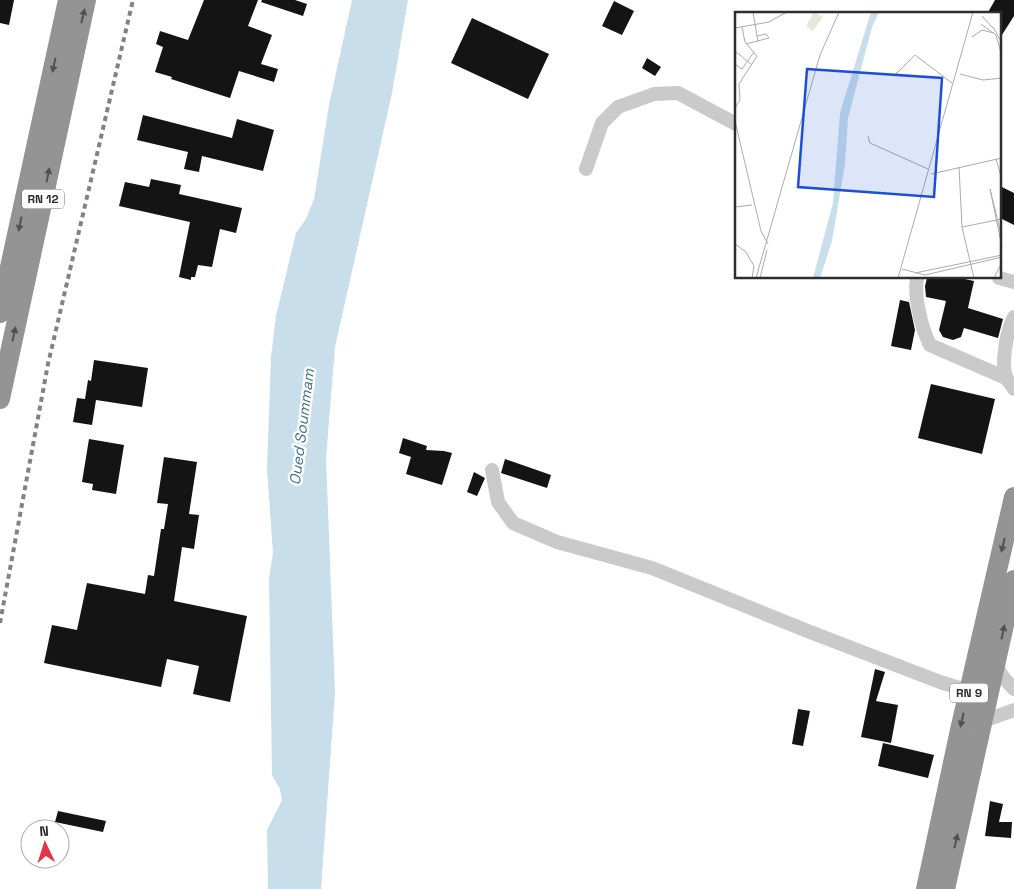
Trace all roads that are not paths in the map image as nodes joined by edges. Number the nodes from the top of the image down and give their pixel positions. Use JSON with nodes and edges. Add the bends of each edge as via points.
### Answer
{"nodes":[{"id":1,"x":68,"y":0,"type":"edge"},
{"id":2,"x":86,"y":0,"type":"edge"},
{"id":3,"x":735,"y":123,"type":"edge"},
{"id":4,"x":586,"y":169,"type":"dead end"},
{"id":5,"x":917,"y":279,"type":"edge"},
{"id":6,"x":0,"y":313,"type":"edge"},
{"id":7,"x":1014,"y":317,"type":"edge"},
{"id":8,"x":1010,"y":383,"type":"edge"},
{"id":9,"x":0,"y":399,"type":"edge"},
{"id":10,"x":492,"y":470,"type":"dead end"},
{"id":11,"x":1014,"y":497,"type":"edge"},
{"id":12,"x":1014,"y":580,"type":"edge"},
{"id":13,"x":995,"y":664,"type":"junction"},
{"id":14,"x":1014,"y":689,"type":"edge"},
{"id":15,"x":969,"y":691,"type":"junction"},
{"id":16,"x":1014,"y":710,"type":"edge"},
{"id":17,"x":983,"y":721,"type":"junction"},
{"id":18,"x":926,"y":889,"type":"edge"},
{"id":19,"x":945,"y":889,"type":"edge"}],
"edges":[{"from":1,"to":6,"type":"highway","number":"RN 12","one_way":true},
{"from":9,"to":2,"type":"highway","number":"RN 12","one_way":true},
{"from":3,"to":4,"type":"street","via":[[678,93],[654,94],[618,107],[602,123]]},
{"from":5,"to":8,"type":"street","via":[[923,333],[930,345]]},
{"from":7,"to":8,"type":"street","via":[[1004,350]]},
{"from":10,"to":15,"type":"street","via":[[498,502],[513,523],[557,542],[652,568],[814,634]]},
{"from":11,"to":15,"type":"highway","number":"RN 9","one_way":true},
{"from":13,"to":12,"type":"highway","number":"RN 9","one_way":true},
{"from":13,"to":14,"type":"street"},
{"from":13,"to":17,"type":"highway","number":"RN 9"},
{"from":15,"to":18,"type":"highway","number":"RN 9","one_way":true},
{"from":16,"to":17,"type":"street"},
{"from":19,"to":17,"type":"highway","number":"RN 9","one_way":true}]}
